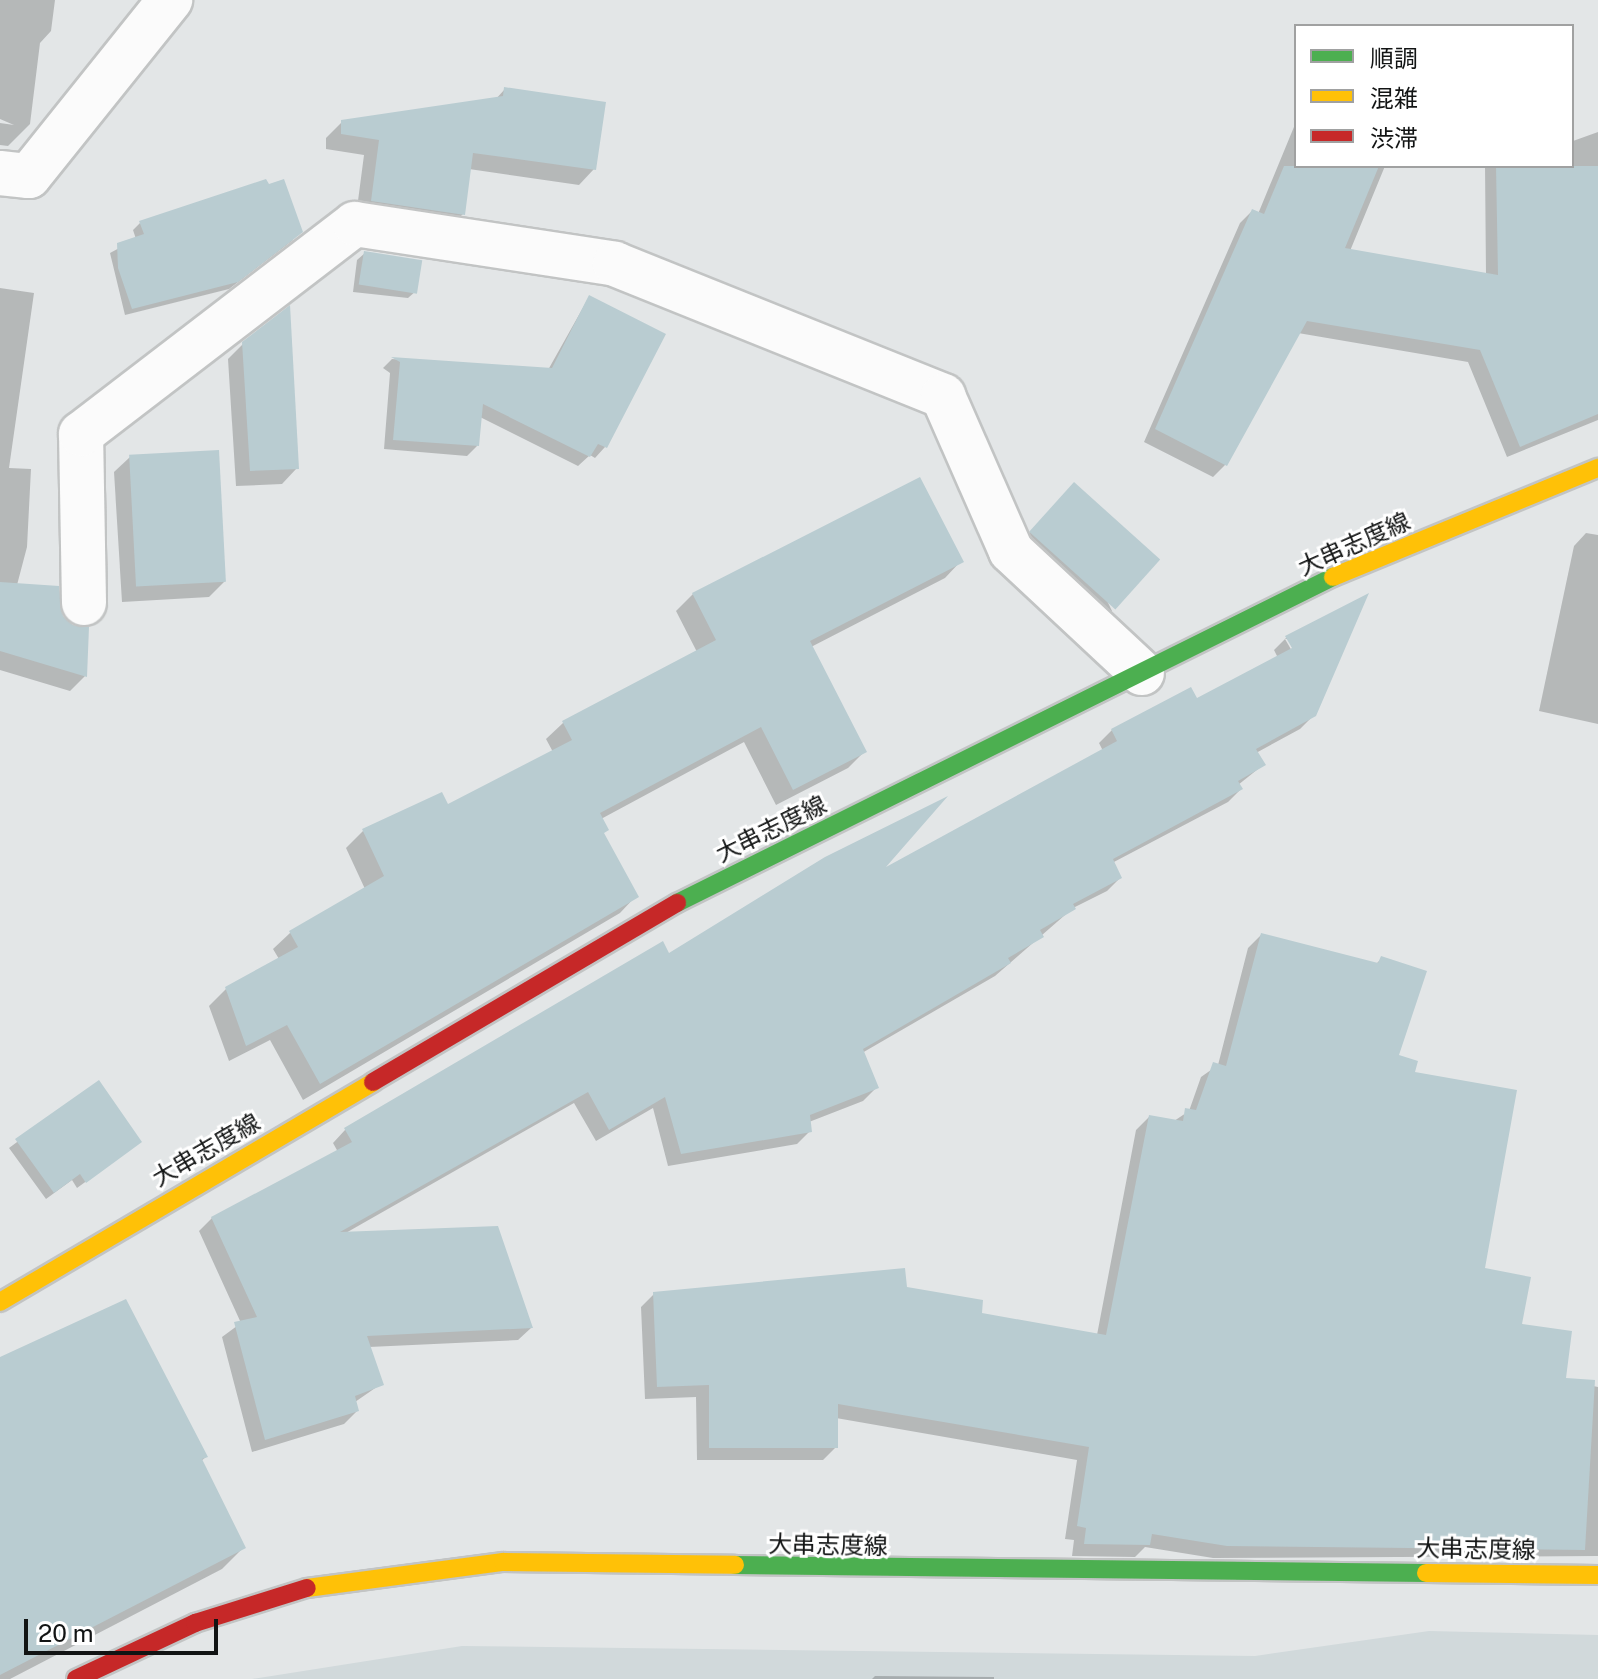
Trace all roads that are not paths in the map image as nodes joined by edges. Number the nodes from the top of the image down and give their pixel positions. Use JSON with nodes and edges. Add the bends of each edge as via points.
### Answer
{"nodes":[{"id":1,"x":170,"y":0,"type":"edge"},
{"id":2,"x":0,"y":173,"type":"edge"},
{"id":3,"x":1598,"y":468,"type":"edge"},
{"id":4,"x":84,"y":603,"type":"dead end"},
{"id":5,"x":1142,"y":673,"type":"junction"},
{"id":6,"x":0,"y":1302,"type":"edge"},
{"id":7,"x":1598,"y":1575,"type":"edge"},
{"id":8,"x":76,"y":1679,"type":"edge"}],
"edges":[{"from":1,"to":2,"type":"street","via":[[29,176]]},
{"from":3,"to":5,"type":"main road","name":"大串志度線","via":[[1342,573]]},
{"from":4,"to":5,"type":"street","via":[[81,434],[355,224],[615,264],[943,396],[1011,551]]},
{"from":5,"to":6,"type":"main road","name":"大串志度線","via":[[691,895],[25,1282]]},
{"from":7,"to":8,"type":"main road","name":"大串志度線","via":[[503,1562],[296,1589],[195,1623]]}]}
